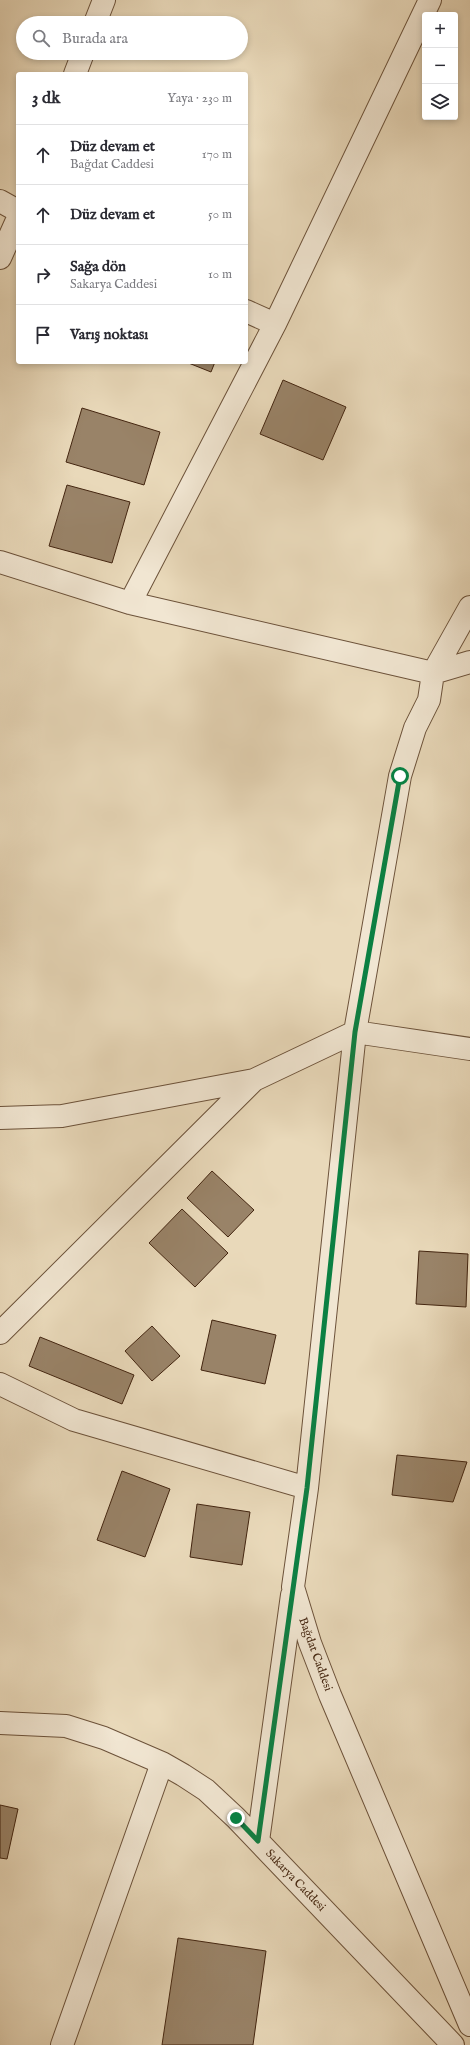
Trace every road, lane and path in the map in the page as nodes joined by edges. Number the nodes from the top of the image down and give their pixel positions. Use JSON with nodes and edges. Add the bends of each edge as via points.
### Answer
{"nodes":[{"id":1,"x":104,"y":0,"type":"edge"},
{"id":2,"x":430,"y":0,"type":"edge"},
{"id":3,"x":98,"y":16,"type":"edge"},
{"id":4,"x":80,"y":60,"type":"edge"},
{"id":5,"x":76,"y":72,"type":"edge"},
{"id":6,"x":0,"y":201,"type":"edge"},
{"id":7,"x":16,"y":210,"type":"edge"},
{"id":8,"x":16,"y":222,"type":"edge"},
{"id":9,"x":0,"y":258,"type":"edge"},
{"id":10,"x":248,"y":312,"type":"edge"},
{"id":11,"x":275,"y":324,"type":"junction"},
{"id":12,"x":0,"y":562,"type":"edge"},
{"id":13,"x":130,"y":603,"type":"junction"},
{"id":14,"x":470,"y":607,"type":"edge"},
{"id":15,"x":470,"y":662,"type":"edge"},
{"id":16,"x":433,"y":673,"type":"junction"},
{"id":17,"x":355,"y":1032,"type":"junction"},
{"id":18,"x":470,"y":1049,"type":"edge"},
{"id":19,"x":254,"y":1080,"type":"junction"},
{"id":20,"x":0,"y":1118,"type":"edge"},
{"id":21,"x":0,"y":1333,"type":"edge"},
{"id":22,"x":0,"y":1384,"type":"edge"},
{"id":23,"x":307,"y":1488,"type":"junction"},
{"id":24,"x":293,"y":1587,"type":"junction"},
{"id":25,"x":0,"y":1723,"type":"edge"},
{"id":26,"x":162,"y":1763,"type":"junction"},
{"id":27,"x":258,"y":1841,"type":"junction"},
{"id":28,"x":470,"y":2025,"type":"edge"},
{"id":29,"x":62,"y":2045,"type":"edge"},
{"id":30,"x":454,"y":2045,"type":"edge"}],
"edges":[{"from":1,"to":3,"type":"street"},
{"from":2,"to":11,"type":"street"},
{"from":4,"to":5,"type":"street"},
{"from":6,"to":7,"type":"street"},
{"from":8,"to":9,"type":"street"},
{"from":10,"to":11,"type":"street"},
{"from":11,"to":13,"type":"street"},
{"from":12,"to":13,"type":"street"},
{"from":13,"to":16,"type":"street"},
{"from":14,"to":16,"type":"street","name":"Bağdat Caddesi"},
{"from":15,"to":16,"type":"street"},
{"from":16,"to":17,"type":"street","name":"Bağdat Caddesi","via":[[429,700],[415,728],[400,776]]},
{"from":17,"to":18,"type":"street"},
{"from":17,"to":19,"type":"street"},
{"from":17,"to":23,"type":"street","name":"Bağdat Caddesi"},
{"from":19,"to":20,"type":"street","via":[[62,1116]]},
{"from":19,"to":21,"type":"street"},
{"from":22,"to":23,"type":"street","via":[[74,1420]]},
{"from":23,"to":24,"type":"street","name":"Bağdat Caddesi"},
{"from":24,"to":27,"type":"street"},
{"from":24,"to":28,"type":"street","name":"Bağdat Caddesi","via":[[310,1643],[330,1695]]},
{"from":25,"to":26,"type":"street","name":"Sakarya Caddesi","via":[[66,1726],[104,1738]]},
{"from":26,"to":27,"type":"street","name":"Sakarya Caddesi","via":[[206,1790]]},
{"from":26,"to":29,"type":"street"},
{"from":27,"to":30,"type":"street","name":"Sakarya Caddesi"}]}
